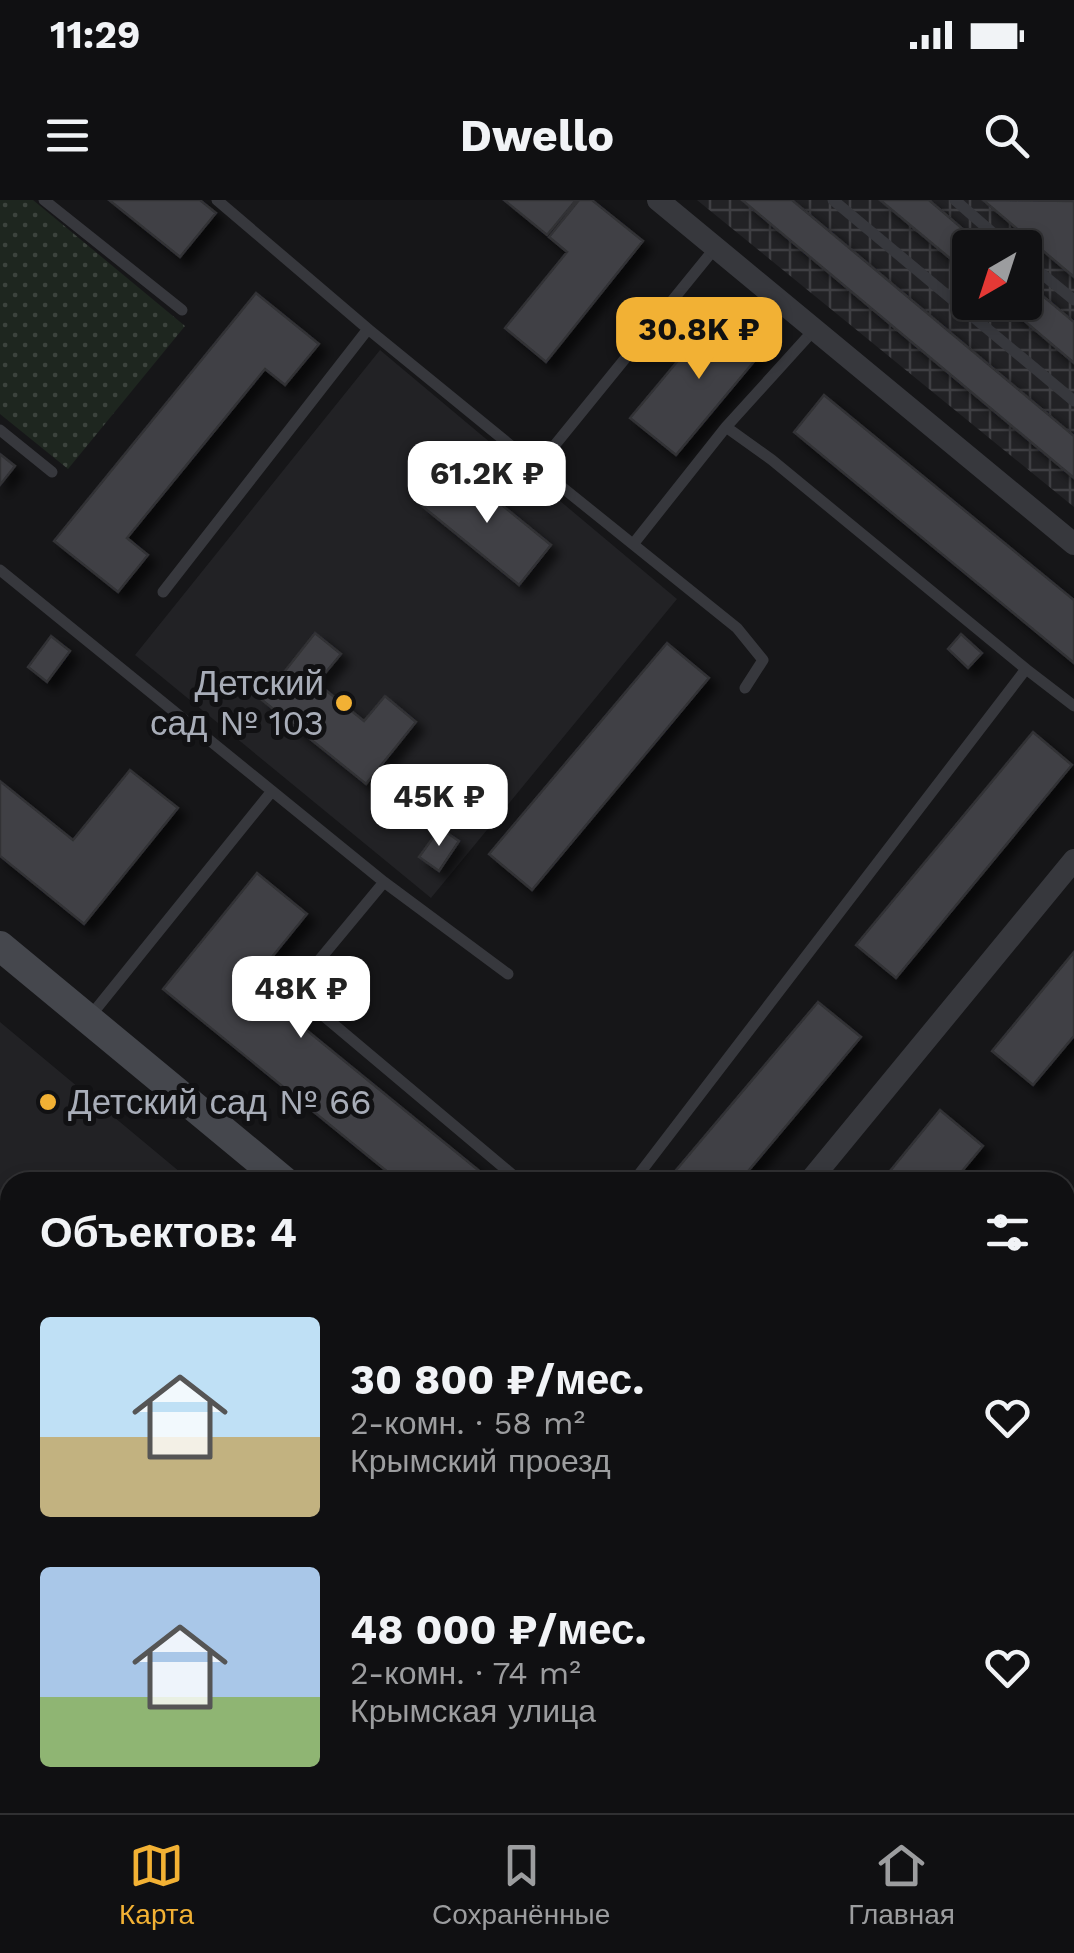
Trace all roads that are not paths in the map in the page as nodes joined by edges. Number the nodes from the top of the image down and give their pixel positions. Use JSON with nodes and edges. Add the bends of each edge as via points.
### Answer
{"nodes":[{"id":1,"x":44,"y":200,"type":"edge"},
{"id":2,"x":217,"y":200,"type":"edge"},
{"id":3,"x":658,"y":200,"type":"edge"},
{"id":4,"x":833,"y":200,"type":"edge"},
{"id":5,"x":954,"y":200,"type":"edge"},
{"id":6,"x":989,"y":230,"type":"edge"},
{"id":7,"x":716,"y":248,"type":"junction"},
{"id":8,"x":1042,"y":274,"type":"edge"},
{"id":9,"x":1074,"y":300,"type":"edge"},
{"id":10,"x":182,"y":310,"type":"dead end"},
{"id":11,"x":368,"y":330,"type":"junction"},
{"id":12,"x":813,"y":331,"type":"junction"},
{"id":13,"x":1074,"y":400,"type":"edge"},
{"id":14,"x":726,"y":427,"type":"junction"},
{"id":15,"x":0,"y":430,"type":"edge"},
{"id":16,"x":537,"y":467,"type":"junction"},
{"id":17,"x":52,"y":472,"type":"dead end"},
{"id":18,"x":634,"y":543,"type":"junction"},
{"id":19,"x":1074,"y":544,"type":"edge"},
{"id":20,"x":0,"y":570,"type":"edge"},
{"id":21,"x":162,"y":592,"type":"dead end"},
{"id":22,"x":1026,"y":669,"type":"junction"},
{"id":23,"x":745,"y":688,"type":"dead end"},
{"id":24,"x":1074,"y":706,"type":"edge"},
{"id":25,"x":272,"y":791,"type":"junction"},
{"id":26,"x":1074,"y":860,"type":"edge"},
{"id":27,"x":384,"y":882,"type":"junction"},
{"id":28,"x":0,"y":946,"type":"edge"},
{"id":29,"x":508,"y":974,"type":"dead end"},
{"id":30,"x":88,"y":1019,"type":"junction"},
{"id":31,"x":273,"y":1172,"type":"edge"},
{"id":32,"x":509,"y":1172,"type":"edge"},
{"id":33,"x":641,"y":1172,"type":"edge"},
{"id":34,"x":817,"y":1172,"type":"edge"}],
"edges":[{"from":1,"to":10,"type":"lane"},
{"from":2,"to":11,"type":"lane"},
{"from":3,"to":7,"type":"street"},
{"from":4,"to":13,"type":"lane"},
{"from":5,"to":6,"type":"lane"},
{"from":7,"to":12,"type":"street"},
{"from":7,"to":16,"type":"lane"},
{"from":8,"to":9,"type":"lane"},
{"from":11,"to":16,"type":"lane"},
{"from":11,"to":21,"type":"lane"},
{"from":12,"to":14,"type":"lane"},
{"from":12,"to":19,"type":"street"},
{"from":14,"to":18,"type":"lane"},
{"from":14,"to":22,"type":"lane"},
{"from":15,"to":17,"type":"lane"},
{"from":16,"to":18,"type":"lane"},
{"from":18,"to":23,"type":"lane","via":[[737,628],[764,660]]},
{"from":20,"to":25,"type":"lane"},
{"from":22,"to":24,"type":"lane"},
{"from":22,"to":33,"type":"lane"},
{"from":25,"to":27,"type":"lane"},
{"from":25,"to":30,"type":"lane"},
{"from":26,"to":34,"type":"street"},
{"from":27,"to":29,"type":"lane"},
{"from":27,"to":32,"type":"lane","via":[[301,982],[300,996]]},
{"from":28,"to":30,"type":"main road"},
{"from":30,"to":31,"type":"main road"}]}
